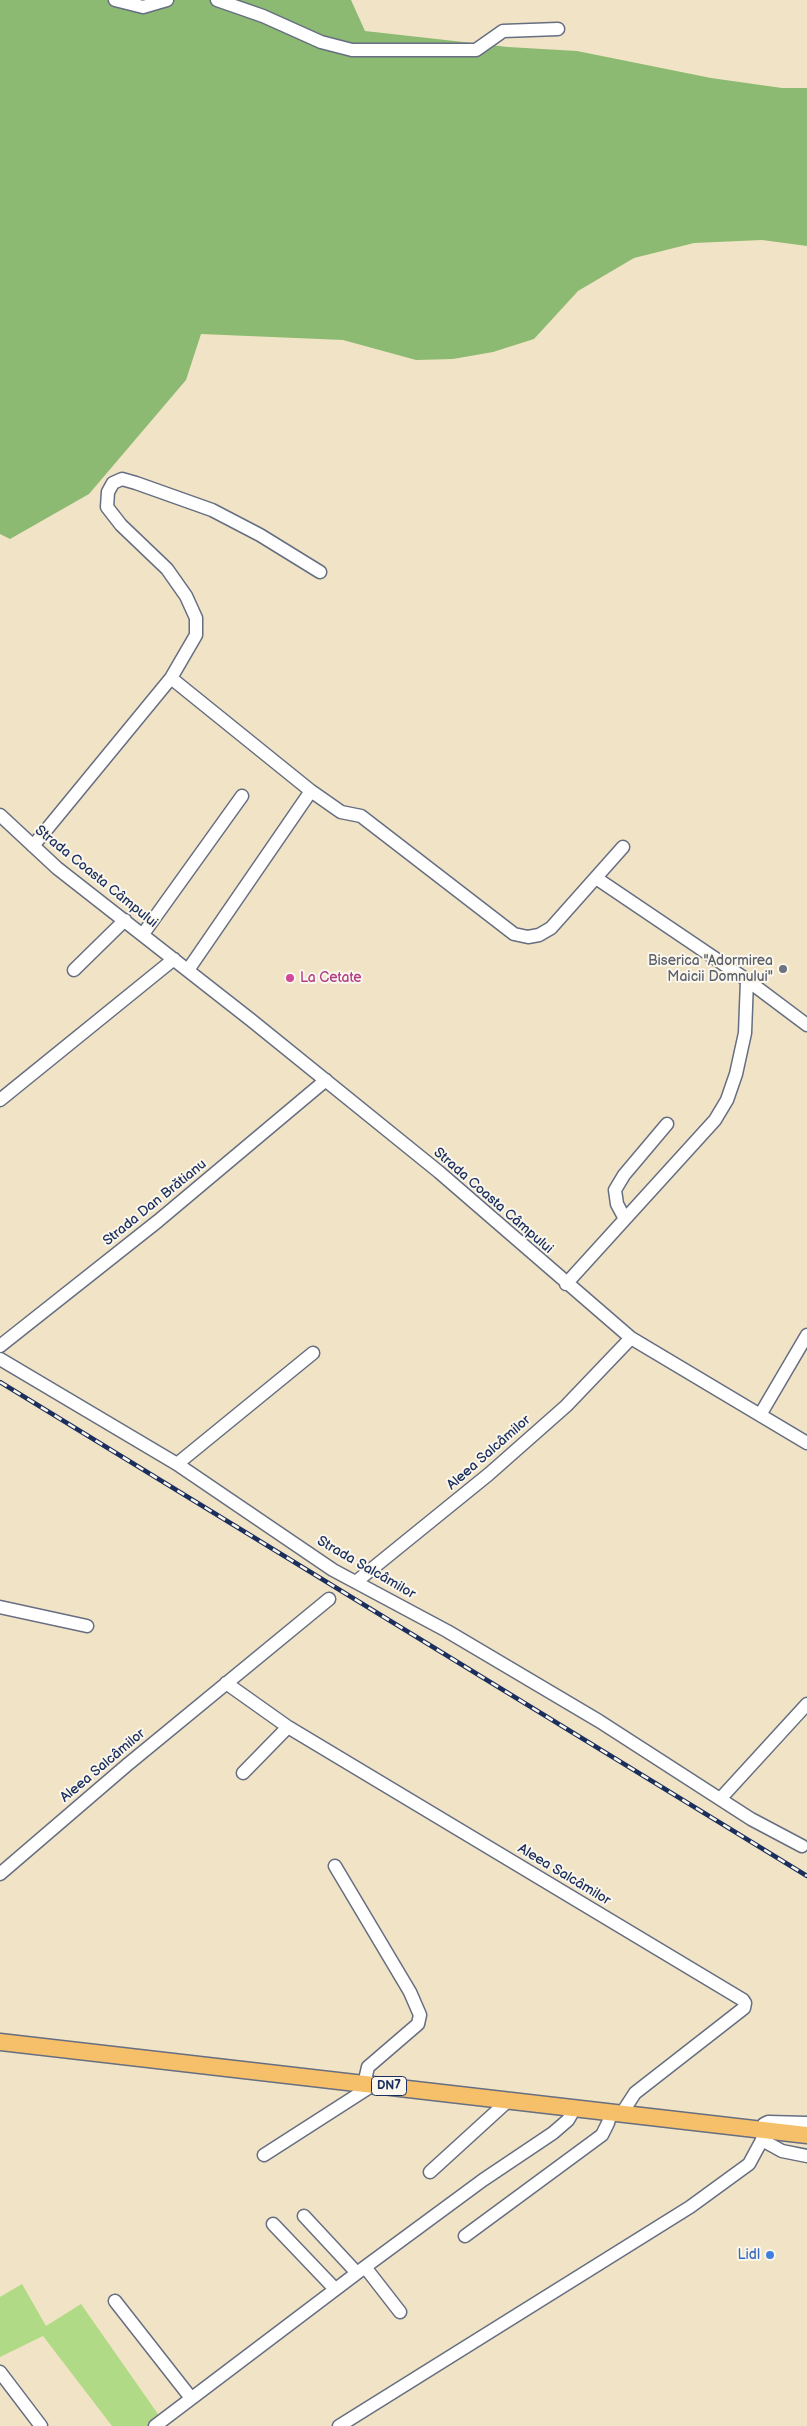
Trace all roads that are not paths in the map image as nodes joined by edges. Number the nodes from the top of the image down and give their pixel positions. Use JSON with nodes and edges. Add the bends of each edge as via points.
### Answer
{"nodes":[{"id":1,"x":115,"y":0,"type":"edge"},
{"id":2,"x":167,"y":0,"type":"edge"},
{"id":3,"x":217,"y":0,"type":"edge"},
{"id":4,"x":558,"y":28,"type":"dead end"},
{"id":5,"x":320,"y":572,"type":"dead end"},
{"id":6,"x":171,"y":678,"type":"junction"},
{"id":7,"x":311,"y":791,"type":"junction"},
{"id":8,"x":242,"y":796,"type":"dead end"},
{"id":9,"x":0,"y":815,"type":"edge"},
{"id":10,"x":33,"y":846,"type":"junction"},
{"id":11,"x":623,"y":847,"type":"dead end"},
{"id":12,"x":596,"y":878,"type":"junction"},
{"id":13,"x":124,"y":920,"type":"junction"},
{"id":14,"x":143,"y":934,"type":"junction"},
{"id":15,"x":174,"y":959,"type":"junction"},
{"id":16,"x":74,"y":970,"type":"dead end"},
{"id":17,"x":188,"y":970,"type":"junction"},
{"id":18,"x":747,"y":980,"type":"junction"},
{"id":19,"x":807,"y":1025,"type":"edge"},
{"id":20,"x":326,"y":1080,"type":"junction"},
{"id":21,"x":0,"y":1100,"type":"edge"},
{"id":22,"x":666,"y":1124,"type":"dead end"},
{"id":23,"x":625,"y":1219,"type":"junction"},
{"id":24,"x":566,"y":1284,"type":"junction"},
{"id":25,"x":807,"y":1335,"type":"edge"},
{"id":26,"x":631,"y":1338,"type":"junction"},
{"id":27,"x":0,"y":1346,"type":"edge"},
{"id":28,"x":313,"y":1353,"type":"dead end"},
{"id":29,"x":0,"y":1360,"type":"edge"},
{"id":30,"x":760,"y":1415,"type":"junction"},
{"id":31,"x":807,"y":1443,"type":"edge"},
{"id":32,"x":177,"y":1464,"type":"junction"},
{"id":33,"x":357,"y":1581,"type":"junction"},
{"id":34,"x":329,"y":1599,"type":"dead end"},
{"id":35,"x":0,"y":1607,"type":"edge"},
{"id":36,"x":87,"y":1626,"type":"dead end"},
{"id":37,"x":226,"y":1683,"type":"junction"},
{"id":38,"x":807,"y":1704,"type":"edge"},
{"id":39,"x":288,"y":1727,"type":"junction"},
{"id":40,"x":243,"y":1773,"type":"dead end"},
{"id":41,"x":721,"y":1798,"type":"junction"},
{"id":42,"x":805,"y":1846,"type":"edge"},
{"id":43,"x":335,"y":1866,"type":"dead end"},
{"id":44,"x":0,"y":1874,"type":"edge"},
{"id":45,"x":0,"y":2042,"type":"edge"},
{"id":46,"x":369,"y":2084,"type":"junction"},
{"id":47,"x":509,"y":2100,"type":"junction"},
{"id":48,"x":575,"y":2108,"type":"junction"},
{"id":49,"x":617,"y":2112,"type":"junction"},
{"id":50,"x":807,"y":2123,"type":"edge"},
{"id":51,"x":762,"y":2135,"type":"junction"},
{"id":52,"x":807,"y":2135,"type":"edge"},
{"id":53,"x":264,"y":2156,"type":"dead end"},
{"id":54,"x":807,"y":2156,"type":"edge"},
{"id":55,"x":430,"y":2172,"type":"dead end"},
{"id":56,"x":304,"y":2216,"type":"dead end"},
{"id":57,"x":273,"y":2224,"type":"dead end"},
{"id":58,"x":465,"y":2236,"type":"dead end"},
{"id":59,"x":361,"y":2270,"type":"junction"},
{"id":60,"x":335,"y":2289,"type":"junction"},
{"id":61,"x":115,"y":2301,"type":"dead end"},
{"id":62,"x":400,"y":2312,"type":"dead end"},
{"id":63,"x":0,"y":2372,"type":"edge"},
{"id":64,"x":191,"y":2398,"type":"junction"},
{"id":65,"x":41,"y":2426,"type":"edge"},
{"id":66,"x":155,"y":2426,"type":"edge"},
{"id":67,"x":339,"y":2426,"type":"edge"}],
"edges":[{"from":1,"to":2,"type":"street","via":[[143,7]]},
{"from":3,"to":4,"type":"street","via":[[321,42],[352,50],[476,50],[503,31]]},
{"from":5,"to":6,"type":"street","via":[[212,510],[136,482],[122,479],[113,482],[108,492],[107,507],[167,569],[186,596],[196,618],[196,635]]},
{"from":6,"to":7,"type":"street"},
{"from":6,"to":10,"type":"street"},
{"from":7,"to":12,"type":"street","via":[[341,812],[361,816],[514,934],[528,937],[551,928]]},
{"from":7,"to":17,"type":"street"},
{"from":8,"to":14,"type":"street"},
{"from":9,"to":10,"type":"street","name":"Strada Coasta Câmpului"},
{"from":10,"to":13,"type":"street","name":"Strada Coasta Câmpului"},
{"from":11,"to":12,"type":"street"},
{"from":12,"to":18,"type":"street"},
{"from":13,"to":14,"type":"street","name":"Strada Coasta Câmpului"},
{"from":13,"to":16,"type":"street"},
{"from":14,"to":15,"type":"street","name":"Strada Coasta Câmpului"},
{"from":15,"to":17,"type":"street","name":"Strada Coasta Câmpului"},
{"from":15,"to":21,"type":"street"},
{"from":17,"to":20,"type":"street","name":"Strada Coasta Câmpului"},
{"from":18,"to":19,"type":"street"},
{"from":18,"to":23,"type":"street","via":[[745,1033],[727,1100],[715,1120]]},
{"from":20,"to":24,"type":"street","name":"Strada Coasta Câmpului","via":[[439,1172]]},
{"from":20,"to":27,"type":"street","name":"Strada Dan Brătianu","via":[[158,1221]]},
{"from":22,"to":23,"type":"street","via":[[624,1175],[616,1190],[617,1204]]},
{"from":23,"to":24,"type":"street"},
{"from":24,"to":26,"type":"street","name":"Strada Coasta Câmpului"},
{"from":25,"to":30,"type":"street"},
{"from":26,"to":30,"type":"street","name":"Strada Coasta Câmpului"},
{"from":26,"to":33,"type":"street","name":"Aleea Salcâmilor","via":[[559,1412],[489,1474]]},
{"from":28,"to":32,"type":"street"},
{"from":29,"to":32,"type":"street","name":"Strada Salcâmilor"},
{"from":30,"to":31,"type":"street","name":"Strada Coasta Câmpului"},
{"from":32,"to":33,"type":"street","name":"Strada Salcâmilor","via":[[333,1570]]},
{"from":33,"to":41,"type":"street","name":"Strada Salcâmilor","via":[[599,1721]]},
{"from":34,"to":37,"type":"street","name":"Aleea Salcâmilor"},
{"from":35,"to":36,"type":"street"},
{"from":37,"to":39,"type":"street","name":"Aleea Salcâmilor"},
{"from":37,"to":44,"type":"street","name":"Aleea Salcâmilor"},
{"from":38,"to":41,"type":"street"},
{"from":39,"to":40,"type":"street"},
{"from":39,"to":49,"type":"street","name":"Aleea Salcâmilor","via":[[743,2000],[744,2008],[635,2093]]},
{"from":41,"to":42,"type":"street","name":"Strada Salcâmilor"},
{"from":43,"to":46,"type":"street","via":[[410,1992],[420,2015],[418,2024],[368,2067]]},
{"from":45,"to":46,"type":"main road","number":"DN7"},
{"from":46,"to":47,"type":"main road","number":"DN7"},
{"from":46,"to":53,"type":"street"},
{"from":47,"to":48,"type":"main road","number":"DN7"},
{"from":47,"to":55,"type":"street"},
{"from":48,"to":49,"type":"main road","number":"DN7"},
{"from":48,"to":59,"type":"street","via":[[568,2120],[553,2133]]},
{"from":49,"to":51,"type":"main road","number":"DN7"},
{"from":49,"to":58,"type":"street","via":[[602,2135]]},
{"from":50,"to":51,"type":"street","via":[[768,2122]]},
{"from":51,"to":52,"type":"main road","number":"DN7"},
{"from":51,"to":54,"type":"street","via":[[782,2152]]},
{"from":51,"to":67,"type":"street","via":[[749,2164],[690,2206]]},
{"from":56,"to":59,"type":"street"},
{"from":57,"to":60,"type":"street"},
{"from":59,"to":60,"type":"street"},
{"from":59,"to":62,"type":"street"},
{"from":60,"to":64,"type":"street"},
{"from":61,"to":64,"type":"street"},
{"from":63,"to":65,"type":"street"},
{"from":64,"to":66,"type":"street"}]}
